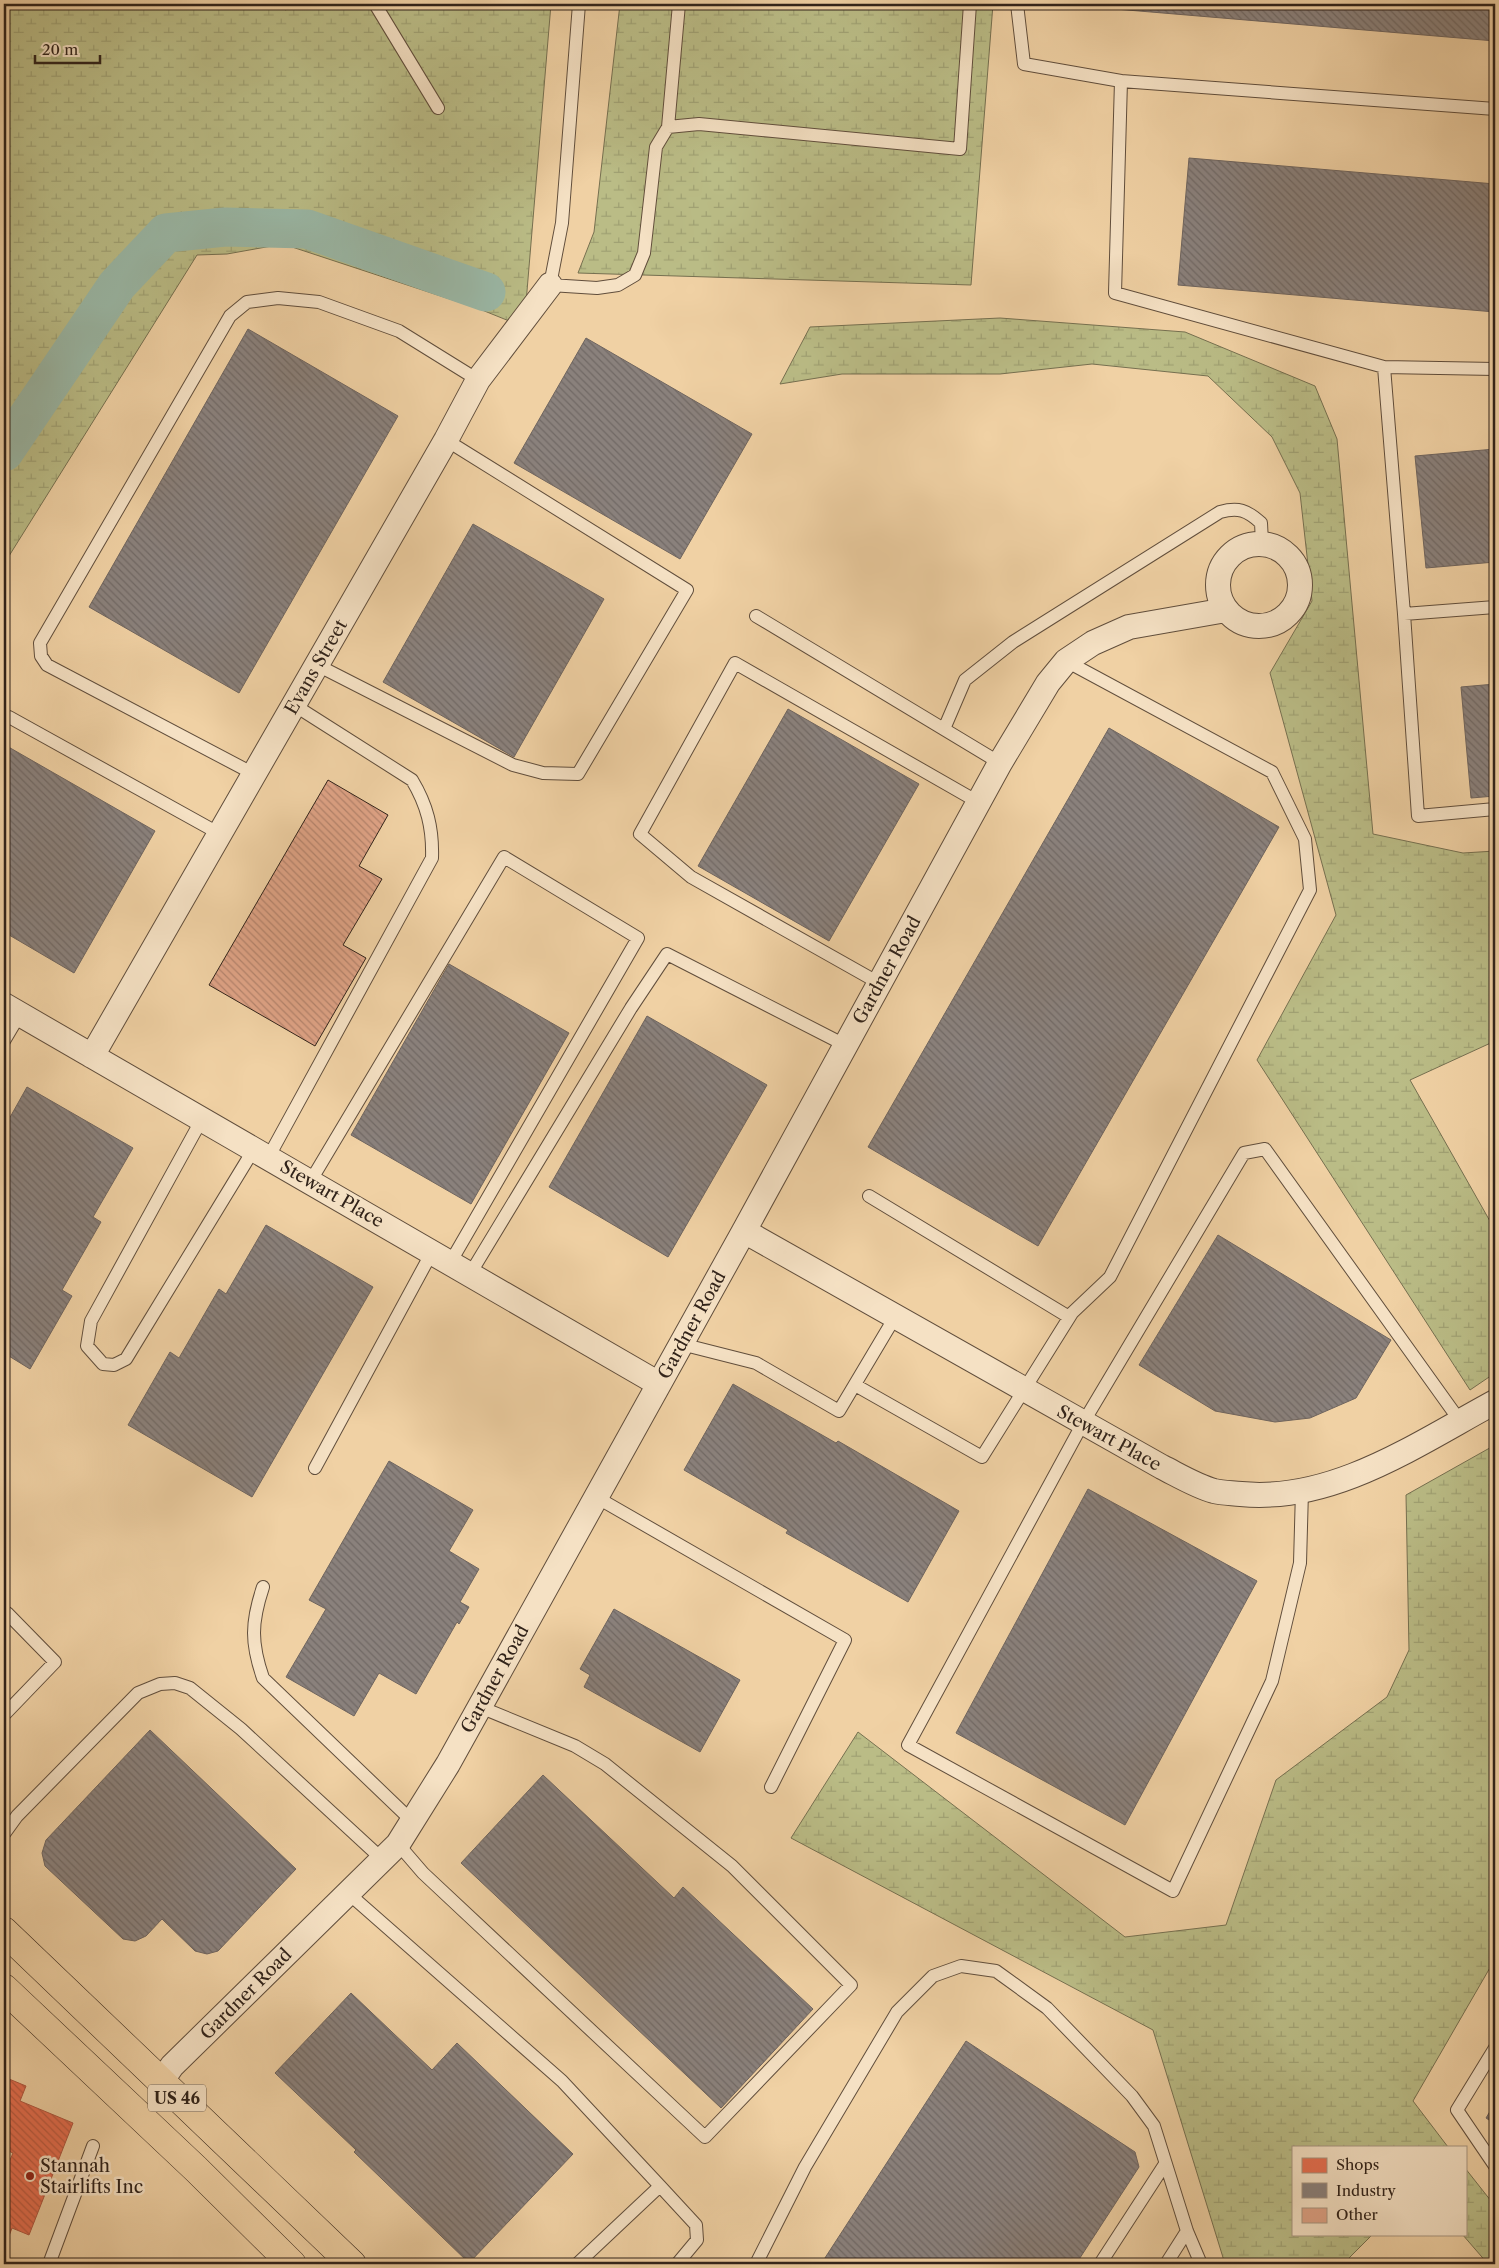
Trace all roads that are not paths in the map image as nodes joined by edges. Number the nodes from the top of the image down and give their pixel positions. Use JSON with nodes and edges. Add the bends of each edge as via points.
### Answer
{"nodes":[{"id":1,"x":375,"y":4,"type":"edge"},
{"id":2,"x":579,"y":4,"type":"edge"},
{"id":3,"x":679,"y":4,"type":"edge"},
{"id":4,"x":970,"y":4,"type":"edge"},
{"id":5,"x":1016,"y":4,"type":"edge"},
{"id":6,"x":1121,"y":81,"type":"junction"},
{"id":7,"x":438,"y":108,"type":"dead end"},
{"id":8,"x":1495,"y":109,"type":"edge"},
{"id":9,"x":668,"y":127,"type":"junction"},
{"id":10,"x":550,"y":284,"type":"junction"},
{"id":11,"x":1384,"y":367,"type":"junction"},
{"id":12,"x":1495,"y":368,"type":"edge"},
{"id":13,"x":478,"y":380,"type":"junction"},
{"id":14,"x":446,"y":440,"type":"junction"},
{"id":15,"x":1262,"y":543,"type":"junction"},
{"id":16,"x":1495,"y":607,"type":"edge"},
{"id":17,"x":1226,"y":610,"type":"junction"},
{"id":18,"x":1404,"y":614,"type":"junction"},
{"id":19,"x":756,"y":616,"type":"dead end"},
{"id":20,"x":1066,"y":661,"type":"junction"},
{"id":21,"x":317,"y":665,"type":"junction"},
{"id":22,"x":294,"y":705,"type":"junction"},
{"id":23,"x":9,"y":718,"type":"dead end"},
{"id":24,"x":944,"y":729,"type":"junction"},
{"id":25,"x":1000,"y":763,"type":"junction"},
{"id":26,"x":254,"y":774,"type":"junction"},
{"id":27,"x":978,"y":802,"type":"junction"},
{"id":28,"x":1495,"y":809,"type":"edge"},
{"id":29,"x":220,"y":834,"type":"junction"},
{"id":30,"x":879,"y":983,"type":"junction"},
{"id":31,"x":12,"y":1009,"type":"edge"},
{"id":32,"x":4,"y":1041,"type":"edge"},
{"id":33,"x":845,"y":1046,"type":"junction"},
{"id":34,"x":92,"y":1056,"type":"junction"},
{"id":35,"x":202,"y":1119,"type":"junction"},
{"id":36,"x":261,"y":1153,"type":"junction"},
{"id":37,"x":310,"y":1182,"type":"junction"},
{"id":38,"x":869,"y":1196,"type":"dead end"},
{"id":39,"x":744,"y":1231,"type":"junction"},
{"id":40,"x":451,"y":1263,"type":"junction"},
{"id":41,"x":1069,"y":1316,"type":"junction"},
{"id":42,"x":895,"y":1317,"type":"junction"},
{"id":43,"x":681,"y":1344,"type":"junction"},
{"id":44,"x":659,"y":1384,"type":"junction"},
{"id":45,"x":855,"y":1385,"type":"junction"},
{"id":46,"x":1025,"y":1390,"type":"junction"},
{"id":47,"x":1495,"y":1402,"type":"edge"},
{"id":48,"x":1460,"y":1421,"type":"junction"},
{"id":49,"x":1083,"y":1423,"type":"junction"},
{"id":50,"x":315,"y":1468,"type":"dead end"},
{"id":51,"x":1302,"y":1491,"type":"junction"},
{"id":52,"x":596,"y":1497,"type":"junction"},
{"id":53,"x":263,"y":1587,"type":"dead end"},
{"id":54,"x":4,"y":1616,"type":"edge"},
{"id":55,"x":480,"y":1707,"type":"junction"},
{"id":56,"x":4,"y":1715,"type":"edge"},
{"id":57,"x":771,"y":1787,"type":"dead end"},
{"id":58,"x":412,"y":1821,"type":"junction"},
{"id":59,"x":4,"y":1834,"type":"edge"},
{"id":60,"x":390,"y":1852,"type":"junction"},
{"id":61,"x":348,"y":1893,"type":"junction"},
{"id":62,"x":4,"y":1931,"type":"edge"},
{"id":63,"x":4,"y":1988,"type":"edge"},
{"id":64,"x":1495,"y":2048,"type":"edge"},
{"id":65,"x":161,"y":2082,"type":"junction"},
{"id":66,"x":93,"y":2146,"type":"dead end"},
{"id":67,"x":1166,"y":2164,"type":"junction"},
{"id":68,"x":1495,"y":2166,"type":"edge"},
{"id":69,"x":196,"y":2169,"type":"junction"},
{"id":70,"x":660,"y":2186,"type":"junction"},
{"id":71,"x":1187,"y":2231,"type":"junction"},
{"id":72,"x":49,"y":2264,"type":"edge"},
{"id":73,"x":274,"y":2264,"type":"edge"},
{"id":74,"x":292,"y":2264,"type":"edge"},
{"id":75,"x":352,"y":2264,"type":"edge"},
{"id":76,"x":577,"y":2264,"type":"edge"},
{"id":77,"x":677,"y":2264,"type":"edge"},
{"id":78,"x":756,"y":2264,"type":"edge"},
{"id":79,"x":1100,"y":2264,"type":"edge"},
{"id":80,"x":1166,"y":2264,"type":"edge"},
{"id":81,"x":1201,"y":2264,"type":"edge"}],
"edges":[{"from":1,"to":7,"type":"lane"},
{"from":2,"to":10,"type":"lane","via":[[562,223]]},
{"from":3,"to":9,"type":"lane"},
{"from":4,"to":9,"type":"lane","via":[[960,149],[699,124]]},
{"from":5,"to":6,"type":"lane","via":[[1024,64]]},
{"from":6,"to":8,"type":"lane"},
{"from":6,"to":11,"type":"lane","via":[[1115,293]]},
{"from":9,"to":10,"type":"lane","via":[[656,148],[644,253],[635,275],[618,284],[597,288]]},
{"from":10,"to":13,"type":"street","name":"Evans Street"},
{"from":11,"to":12,"type":"lane"},
{"from":11,"to":18,"type":"lane"},
{"from":13,"to":14,"type":"street","name":"Evans Street"},
{"from":13,"to":26,"type":"lane","via":[[399,331],[319,302],[278,298],[247,302],[230,316],[40,643],[41,656],[47,665]]},
{"from":14,"to":21,"type":"street","name":"Evans Street"},
{"from":14,"to":21,"type":"lane","via":[[687,590],[578,774],[543,773],[513,765]]},
{"from":15,"to":17,"type":"street","via":[[1236,550],[1223,563],[1217,588]]},
{"from":15,"to":17,"type":"street","via":[[1284,552],[1294,562],[1300,578],[1296,604],[1289,614],[1266,626],[1236,620]]},
{"from":15,"to":24,"type":"lane","via":[[1261,523],[1249,512],[1234,508],[1220,512],[1014,642],[964,680]]},
{"from":16,"to":18,"type":"lane"},
{"from":17,"to":20,"type":"street","name":"Gardner Road","via":[[1129,627],[1093,643]]},
{"from":18,"to":28,"type":"lane","via":[[1418,816]]},
{"from":19,"to":24,"type":"lane"},
{"from":20,"to":25,"type":"street","name":"Gardner Road","via":[[1048,683]]},
{"from":20,"to":41,"type":"lane","via":[[1272,772],[1305,839],[1310,890],[1110,1277]]},
{"from":21,"to":22,"type":"street","name":"Evans Street"},
{"from":22,"to":26,"type":"street","name":"Evans Street"},
{"from":22,"to":36,"type":"lane","via":[[412,780],[424,800],[430,822],[432,858]]},
{"from":23,"to":29,"type":"lane"},
{"from":24,"to":25,"type":"lane"},
{"from":25,"to":27,"type":"street","name":"Gardner Road"},
{"from":26,"to":29,"type":"street","name":"Evans Street"},
{"from":27,"to":30,"type":"street","name":"Gardner Road"},
{"from":27,"to":30,"type":"lane","via":[[735,663],[640,834],[691,877]]},
{"from":29,"to":34,"type":"street","name":"Evans Street"},
{"from":30,"to":33,"type":"street","name":"Gardner Road"},
{"from":31,"to":32,"type":"lane"},
{"from":31,"to":34,"type":"street","name":"Stewart Place"},
{"from":33,"to":39,"type":"street","name":"Gardner Road"},
{"from":33,"to":40,"type":"lane","via":[[667,954]]},
{"from":34,"to":35,"type":"street","name":"Stewart Place"},
{"from":35,"to":36,"type":"street","name":"Stewart Place"},
{"from":35,"to":36,"type":"lane","via":[[91,1321],[87,1346],[103,1364],[114,1365],[126,1359],[218,1208]]},
{"from":36,"to":37,"type":"street","name":"Stewart Place"},
{"from":37,"to":40,"type":"street","name":"Stewart Place"},
{"from":37,"to":40,"type":"lane","via":[[504,857],[638,938]]},
{"from":38,"to":41,"type":"lane"},
{"from":39,"to":42,"type":"street","name":"Stewart Place"},
{"from":39,"to":43,"type":"street","name":"Gardner Road"},
{"from":40,"to":44,"type":"street","name":"Stewart Place"},
{"from":40,"to":50,"type":"lane"},
{"from":41,"to":46,"type":"lane"},
{"from":42,"to":45,"type":"lane"},
{"from":42,"to":46,"type":"street","name":"Stewart Place"},
{"from":43,"to":44,"type":"street","name":"Gardner Road"},
{"from":43,"to":45,"type":"lane","via":[[756,1362],[839,1411]]},
{"from":44,"to":52,"type":"street","name":"Gardner Road"},
{"from":45,"to":46,"type":"lane","via":[[982,1457]]},
{"from":46,"to":49,"type":"street","name":"Stewart Place"},
{"from":47,"to":48,"type":"street","name":"Stewart Place"},
{"from":48,"to":49,"type":"lane","via":[[1265,1149],[1244,1153]]},
{"from":48,"to":51,"type":"street","name":"Stewart Place","via":[[1385,1461],[1334,1483]]},
{"from":49,"to":51,"type":"street","name":"Stewart Place","via":[[1162,1468],[1214,1491],[1261,1496]]},
{"from":49,"to":51,"type":"lane","via":[[908,1745],[1173,1891],[1272,1681],[1300,1563]]},
{"from":52,"to":55,"type":"street","name":"Gardner Road"},
{"from":52,"to":57,"type":"lane","via":[[845,1640]]},
{"from":53,"to":58,"type":"lane","via":[[254,1613],[253,1636],[263,1678]]},
{"from":54,"to":56,"type":"lane","via":[[7,1613],[55,1662]]},
{"from":55,"to":58,"type":"street","name":"Gardner Road"},
{"from":55,"to":60,"type":"lane","via":[[575,1746],[605,1764],[732,1866],[851,1985],[705,2137],[423,1873]]},
{"from":58,"to":60,"type":"street","name":"Gardner Road"},
{"from":59,"to":60,"type":"lane","via":[[17,1816],[138,1693],[160,1684],[175,1683],[190,1688]]},
{"from":60,"to":61,"type":"street","name":"Gardner Road"},
{"from":61,"to":65,"type":"street","name":"Gardner Road","via":[[172,2066]]},
{"from":61,"to":70,"type":"lane","via":[[562,2081]]},
{"from":62,"to":65,"type":"highway","number":"US 46"},
{"from":63,"to":69,"type":"highway","number":"US 46"},
{"from":64,"to":68,"type":"lane","via":[[1457,2110]]},
{"from":65,"to":75,"type":"highway","number":"US 46"},
{"from":66,"to":72,"type":"lane"},
{"from":67,"to":71,"type":"lane"},
{"from":67,"to":78,"type":"lane","via":[[1154,2126],[1132,2096],[1047,2008],[996,1971],[961,1966],[932,1976],[897,2012],[805,2167]]},
{"from":67,"to":79,"type":"lane"},
{"from":69,"to":73,"type":"highway"},
{"from":69,"to":74,"type":"highway","number":"US 46"},
{"from":70,"to":76,"type":"lane"},
{"from":70,"to":77,"type":"lane","via":[[696,2224],[697,2240]]},
{"from":71,"to":80,"type":"lane"},
{"from":71,"to":81,"type":"lane"}]}
